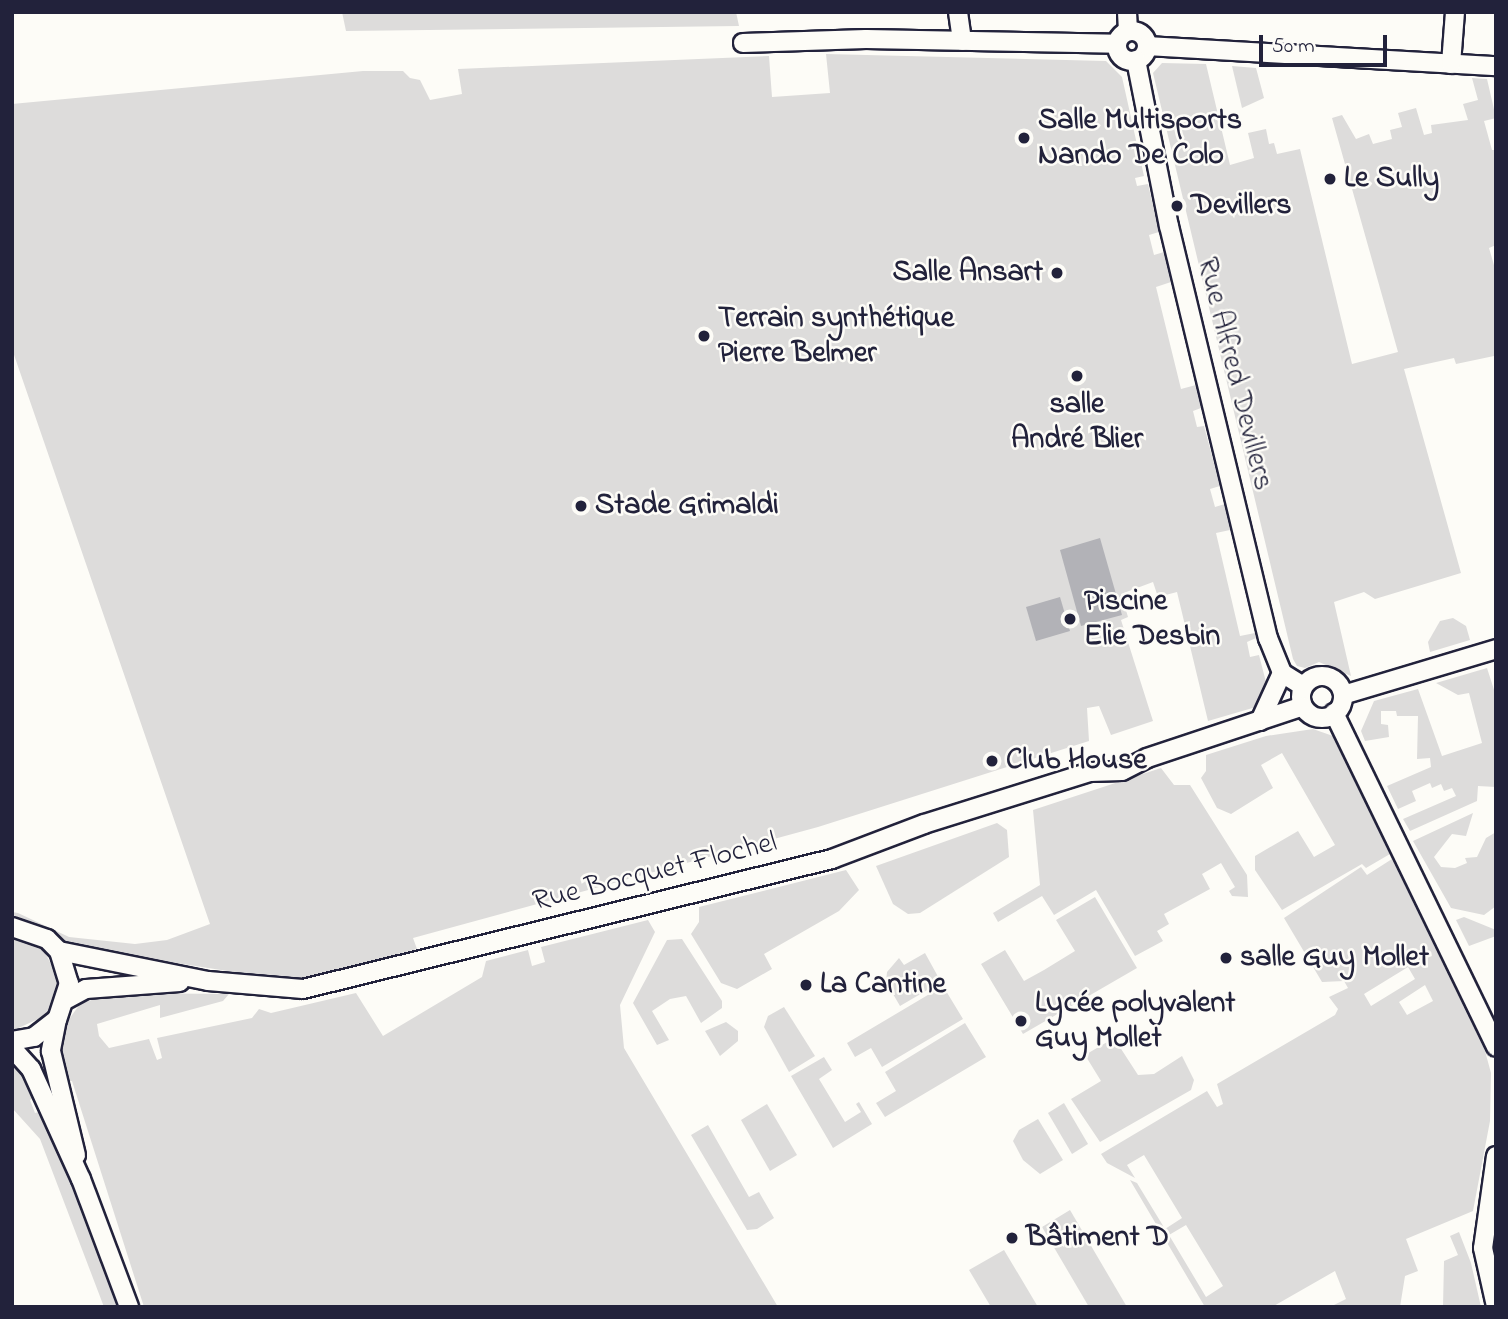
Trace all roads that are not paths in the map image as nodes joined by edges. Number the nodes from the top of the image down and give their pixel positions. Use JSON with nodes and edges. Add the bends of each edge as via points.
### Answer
{"nodes":[{"id":1,"x":958,"y":12,"type":"edge"},
{"id":2,"x":1128,"y":12,"type":"edge"},
{"id":3,"x":1455,"y":12,"type":"edge"},
{"id":4,"x":1123,"y":38,"type":"junction"},
{"id":5,"x":962,"y":41,"type":"junction"},
{"id":6,"x":743,"y":43,"type":"dead end"},
{"id":7,"x":1142,"y":53,"type":"junction"},
{"id":8,"x":1451,"y":64,"type":"junction"},
{"id":9,"x":1496,"y":66,"type":"edge"},
{"id":10,"x":1496,"y":649,"type":"edge"},
{"id":11,"x":1282,"y":673,"type":"junction"},
{"id":12,"x":1303,"y":686,"type":"junction"},
{"id":13,"x":1343,"y":695,"type":"junction"},
{"id":14,"x":1303,"y":706,"type":"junction"},
{"id":15,"x":1334,"y":713,"type":"junction"},
{"id":16,"x":1260,"y":721,"type":"junction"},
{"id":17,"x":12,"y":927,"type":"edge"},
{"id":18,"x":59,"y":951,"type":"junction"},
{"id":19,"x":208,"y":981,"type":"junction"},
{"id":20,"x":67,"y":999,"type":"junction"},
{"id":21,"x":57,"y":1020,"type":"junction"},
{"id":22,"x":12,"y":1041,"type":"edge"},
{"id":23,"x":12,"y":1048,"type":"edge"},
{"id":24,"x":1496,"y":1048,"type":"edge"},
{"id":25,"x":1496,"y":1156,"type":"edge"},
{"id":26,"x":81,"y":1179,"type":"junction"},
{"id":27,"x":1496,"y":1306,"type":"edge"},
{"id":28,"x":129,"y":1307,"type":"edge"}],
"edges":[{"from":1,"to":5,"type":"street"},
{"from":2,"to":4,"type":"street"},
{"from":3,"to":8,"type":"street"},
{"from":4,"to":5,"type":"street"},
{"from":4,"to":7,"type":"street","via":[[1141,34]]},
{"from":4,"to":7,"type":"street","via":[[1120,55]]},
{"from":5,"to":6,"type":"street"},
{"from":7,"to":8,"type":"street"},
{"from":7,"to":11,"type":"street","name":"Rue Alfred Devillers","via":[[1169,226],[1268,638]]},
{"from":8,"to":9,"type":"street"},
{"from":10,"to":13,"type":"street"},
{"from":11,"to":12,"type":"street"},
{"from":11,"to":16,"type":"street"},
{"from":12,"to":13,"type":"street","via":[[1322,675],[1336,681]]},
{"from":12,"to":14,"type":"street"},
{"from":13,"to":15,"type":"street"},
{"from":14,"to":15,"type":"street","via":[[1321,718]]},
{"from":14,"to":16,"type":"street","name":"Rue Bocquet Flochel"},
{"from":15,"to":24,"type":"street"},
{"from":16,"to":19,"type":"street","name":"Rue Bocquet Flochel","via":[[924,824],[832,859],[358,977],[286,990]]},
{"from":17,"to":18,"type":"street","via":[[32,931]]},
{"from":18,"to":19,"type":"street","name":"Rue Bocquet Flochel"},
{"from":18,"to":20,"type":"street","via":[[69,982]]},
{"from":19,"to":20,"type":"street","name":"Rue Bocquet Flochel","via":[[119,984],[86,989]]},
{"from":20,"to":21,"type":"street"},
{"from":21,"to":22,"type":"street","via":[[34,1037]]},
{"from":21,"to":26,"type":"street","via":[[51,1051]]},
{"from":23,"to":26,"type":"street","via":[[31,1069]]},
{"from":25,"to":27,"type":"street","via":[[1483,1248]]},
{"from":26,"to":28,"type":"street"}]}
